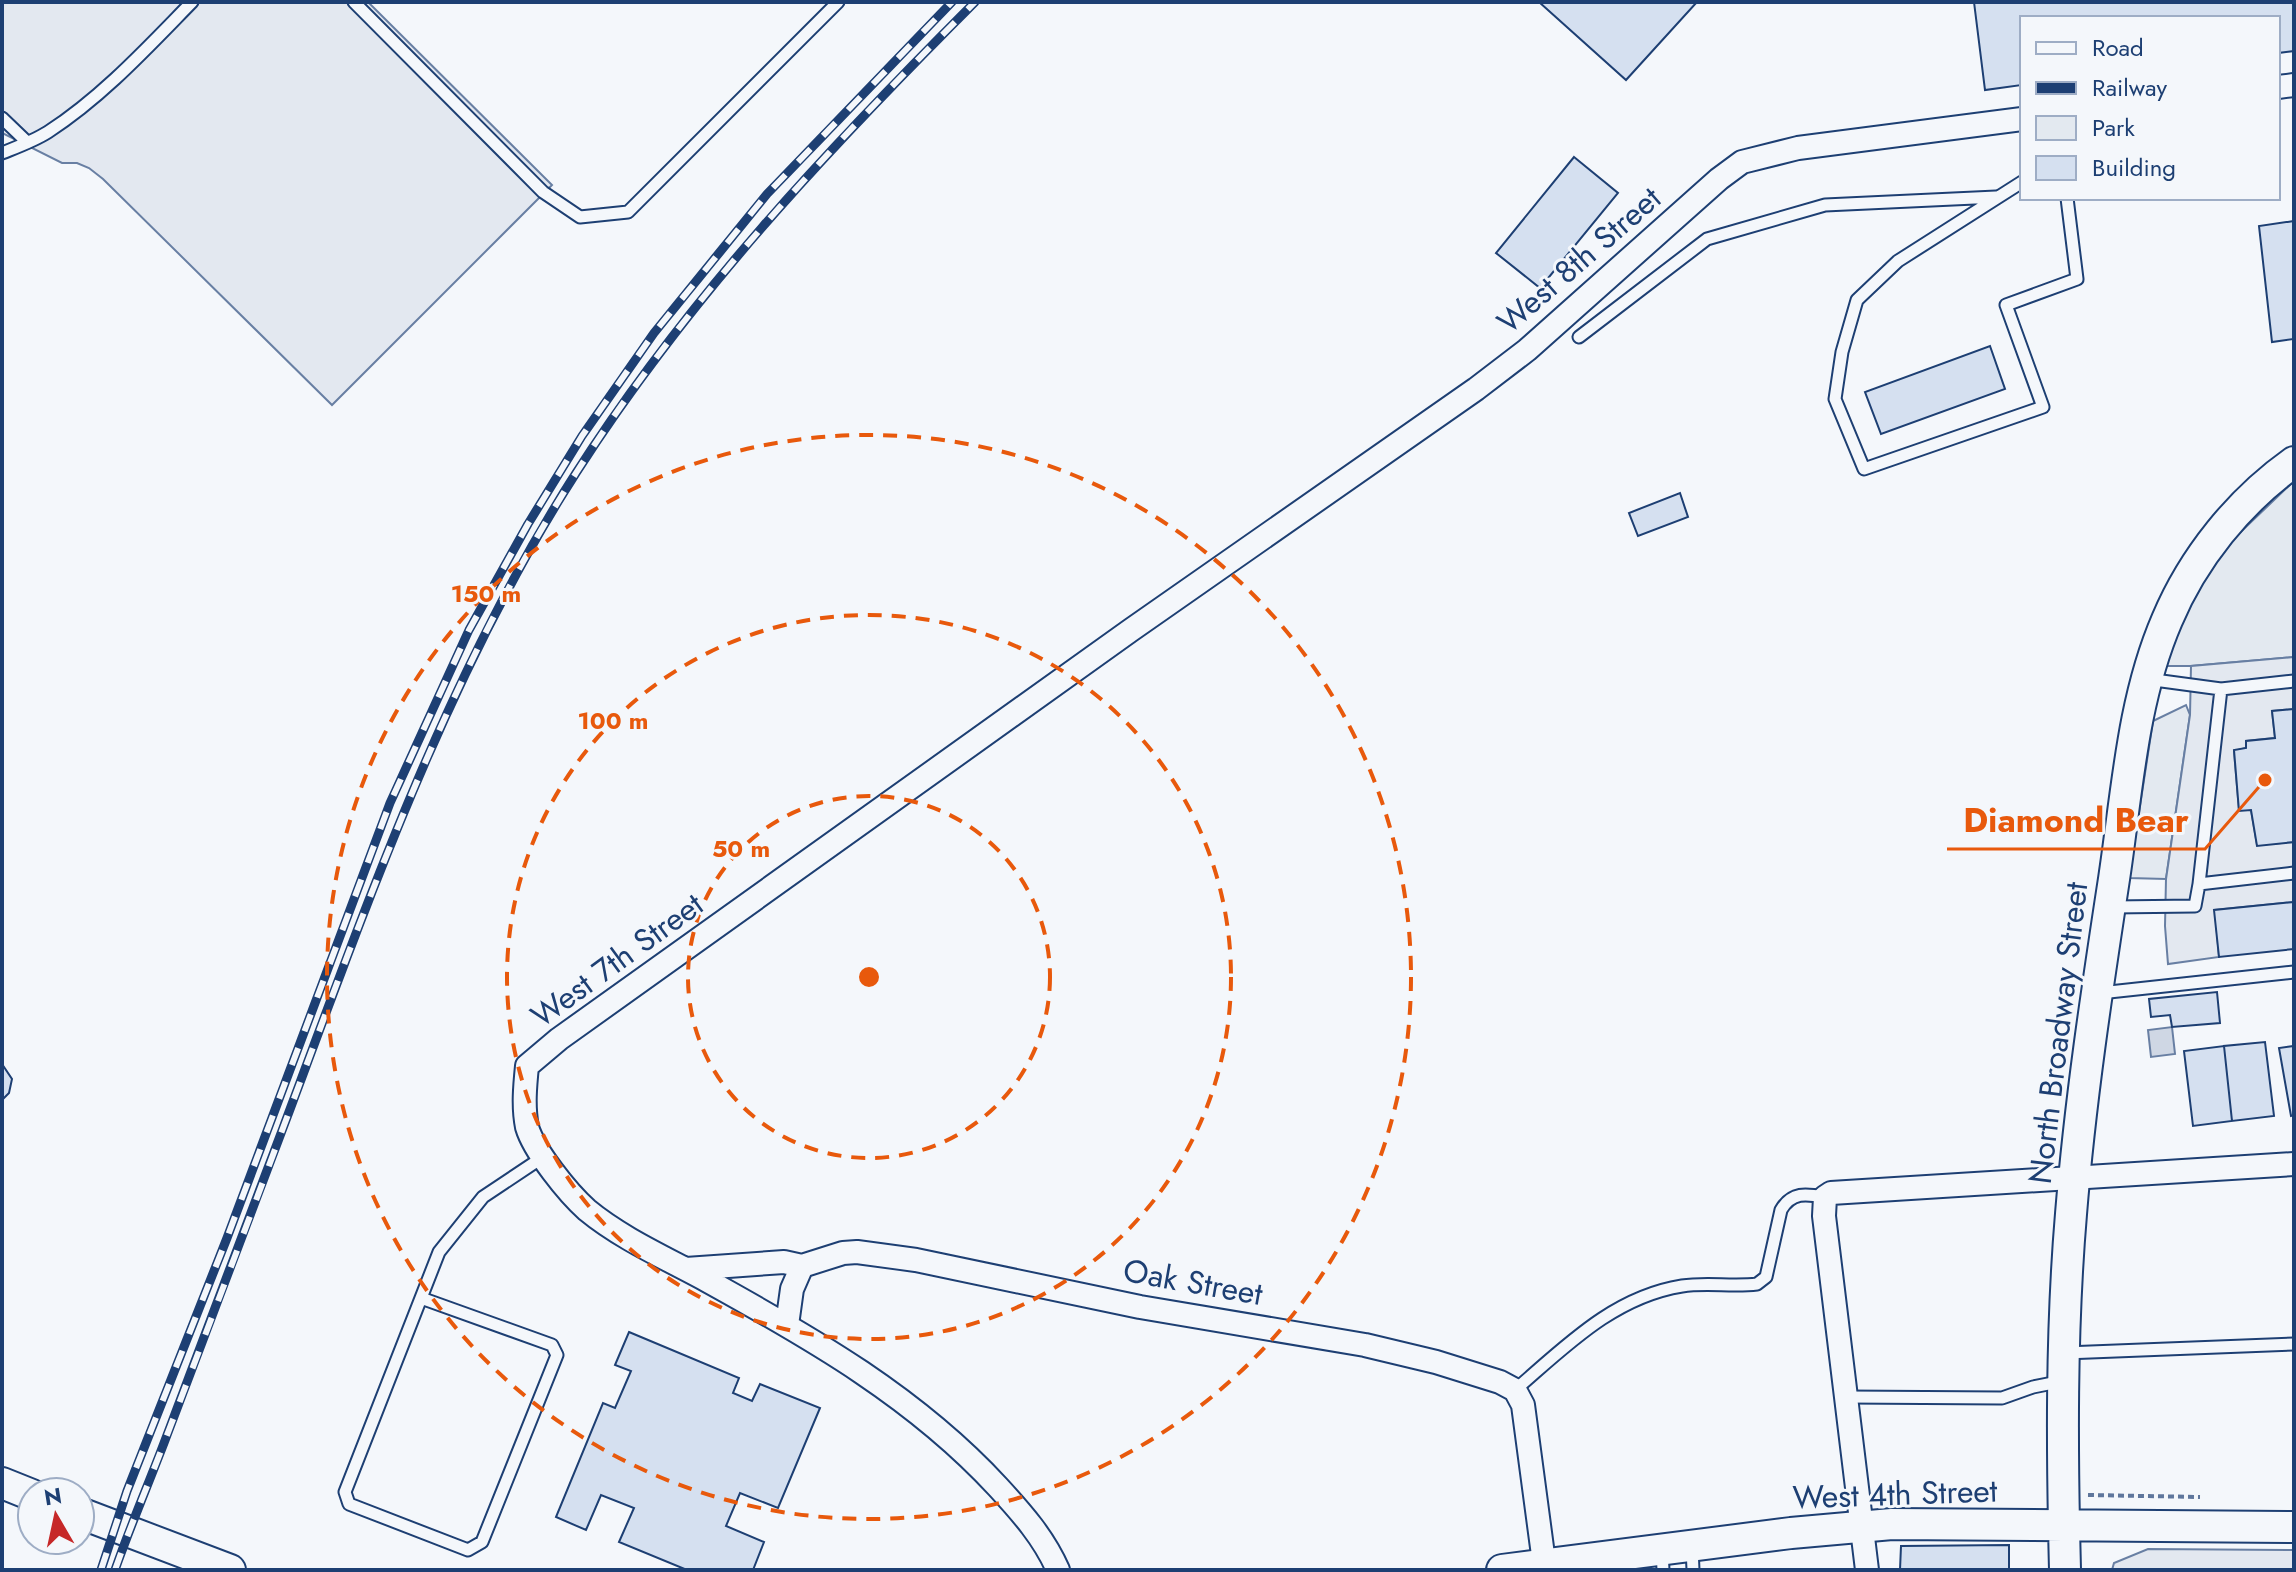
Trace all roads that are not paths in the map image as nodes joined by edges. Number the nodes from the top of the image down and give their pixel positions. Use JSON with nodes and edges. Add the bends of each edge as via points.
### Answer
{"nodes":[{"id":1,"x":192,"y":2,"type":"edge"},
{"id":2,"x":354,"y":2,"type":"edge"},
{"id":3,"x":838,"y":2,"type":"edge"},
{"id":4,"x":2,"y":118,"type":"edge"},
{"id":5,"x":2020,"y":119,"type":"edge"},
{"id":6,"x":27,"y":142,"type":"junction"},
{"id":7,"x":2,"y":153,"type":"edge"},
{"id":8,"x":2020,"y":183,"type":"edge"},
{"id":9,"x":1998,"y":197,"type":"junction"},
{"id":10,"x":2067,"y":200,"type":"edge"},
{"id":11,"x":1579,"y":337,"type":"dead end"},
{"id":12,"x":2294,"y":462,"type":"edge"},
{"id":13,"x":1223,"y":566,"type":"joint"},
{"id":14,"x":2147,"y":679,"type":"junction"},
{"id":15,"x":2294,"y":681,"type":"edge"},
{"id":16,"x":2221,"y":689,"type":"junction"},
{"id":17,"x":2294,"y":873,"type":"edge"},
{"id":18,"x":2199,"y":884,"type":"junction"},
{"id":19,"x":2110,"y":907,"type":"junction"},
{"id":20,"x":2294,"y":972,"type":"edge"},
{"id":21,"x":2097,"y":993,"type":"junction"},
{"id":22,"x":544,"y":1157,"type":"junction"},
{"id":23,"x":2294,"y":1164,"type":"edge"},
{"id":24,"x":2075,"y":1178,"type":"junction"},
{"id":25,"x":1825,"y":1197,"type":"junction"},
{"id":26,"x":802,"y":1266,"type":"junction"},
{"id":27,"x":686,"y":1269,"type":"junction"},
{"id":28,"x":421,"y":1298,"type":"junction"},
{"id":29,"x":787,"y":1325,"type":"junction"},
{"id":30,"x":2294,"y":1344,"type":"edge"},
{"id":31,"x":2064,"y":1367,"type":"junction"},
{"id":32,"x":1515,"y":1390,"type":"junction"},
{"id":33,"x":1846,"y":1397,"type":"junction"},
{"id":34,"x":96,"y":1519,"type":"edge"},
{"id":35,"x":2064,"y":1525,"type":"junction"},
{"id":36,"x":1862,"y":1526,"type":"junction"},
{"id":37,"x":2294,"y":1527,"type":"edge"},
{"id":38,"x":1692,"y":1558,"type":"edge"},
{"id":39,"x":1662,"y":1560,"type":"edge"},
{"id":40,"x":1545,"y":1567,"type":"edge"},
{"id":41,"x":230,"y":1570,"type":"edge"},
{"id":42,"x":1058,"y":1570,"type":"edge"},
{"id":43,"x":1502,"y":1570,"type":"edge"},
{"id":44,"x":1867,"y":1570,"type":"edge"},
{"id":45,"x":2065,"y":1570,"type":"edge"}],
"edges":[{"from":1,"to":6,"type":"lane","via":[[83,108]]},
{"from":2,"to":3,"type":"lane","via":[[543,192],[580,217],[628,212]]},
{"from":4,"to":6,"type":"lane"},
{"from":5,"to":13,"type":"street","name":"West 8th Street","via":[[1798,148],[1742,162],[1517,358]]},
{"from":6,"to":7,"type":"lane"},
{"from":8,"to":9,"type":"lane"},
{"from":9,"to":10,"type":"lane","via":[[1898,261],[1857,300],[1835,399],[1864,469],[2043,407],[2006,305],[2077,279]]},
{"from":9,"to":11,"type":"lane","via":[[1825,205],[1707,239]]},
{"from":12,"to":14,"type":"main road","name":"North Broadway Street","via":[[2229,521],[2204,554],[2167,619]]},
{"from":13,"to":22,"type":"street","name":"West 7th Street","via":[[527,1066],[527,1125]]},
{"from":14,"to":16,"type":"lane"},
{"from":14,"to":19,"type":"main road","name":"North Broadway Street"},
{"from":15,"to":16,"type":"lane"},
{"from":16,"to":18,"type":"lane"},
{"from":17,"to":18,"type":"lane"},
{"from":18,"to":19,"type":"lane","via":[[2195,906]]},
{"from":19,"to":21,"type":"main road","name":"North Broadway Street"},
{"from":20,"to":21,"type":"lane"},
{"from":21,"to":24,"type":"main road","name":"North Broadway Street"},
{"from":22,"to":27,"type":"street","name":"West 7th Street","via":[[585,1208]]},
{"from":22,"to":28,"type":"lane","via":[[483,1197],[439,1252]]},
{"from":23,"to":24,"type":"street"},
{"from":24,"to":25,"type":"street"},
{"from":24,"to":31,"type":"main road","name":"North Broadway Street"},
{"from":25,"to":32,"type":"lane","via":[[1805,1194],[1786,1201],[1766,1277],[1757,1284],[1685,1285],[1621,1305]]},
{"from":25,"to":33,"type":"street"},
{"from":26,"to":27,"type":"street","name":"Oak Street","via":[[784,1262]]},
{"from":26,"to":29,"type":"street","via":[[792,1289]]},
{"from":26,"to":32,"type":"street","name":"Oak Street","via":[[857,1252],[916,1260],[1140,1307],[1365,1345],[1436,1362]]},
{"from":27,"to":29,"type":"street","name":"West 7th Street"},
{"from":28,"to":28,"type":"lane","via":[[345,1492],[349,1504],[468,1550],[482,1542],[557,1355],[552,1345]]},
{"from":29,"to":42,"type":"street","via":[[898,1396],[947,1435],[1041,1536]]},
{"from":30,"to":31,"type":"lane"},
{"from":31,"to":33,"type":"lane","via":[[2033,1387],[2002,1398]]},
{"from":31,"to":35,"type":"main road","name":"North Broadway Street"},
{"from":32,"to":40,"type":"street","via":[[1523,1405]]},
{"from":33,"to":36,"type":"street"},
{"from":34,"to":41,"type":"main road"},
{"from":35,"to":36,"type":"main road","name":"West 4th Street"},
{"from":35,"to":37,"type":"main road","name":"West 4th Street"},
{"from":35,"to":45,"type":"main road","name":"North Broadway Street"},
{"from":36,"to":38,"type":"main road","name":"West 4th Street"},
{"from":36,"to":44,"type":"street"},
{"from":38,"to":39,"type":"main road","name":"West 4th Street"},
{"from":39,"to":40,"type":"main road","name":"West 4th Street"},
{"from":40,"to":43,"type":"main road","name":"West 4th Street"}]}
